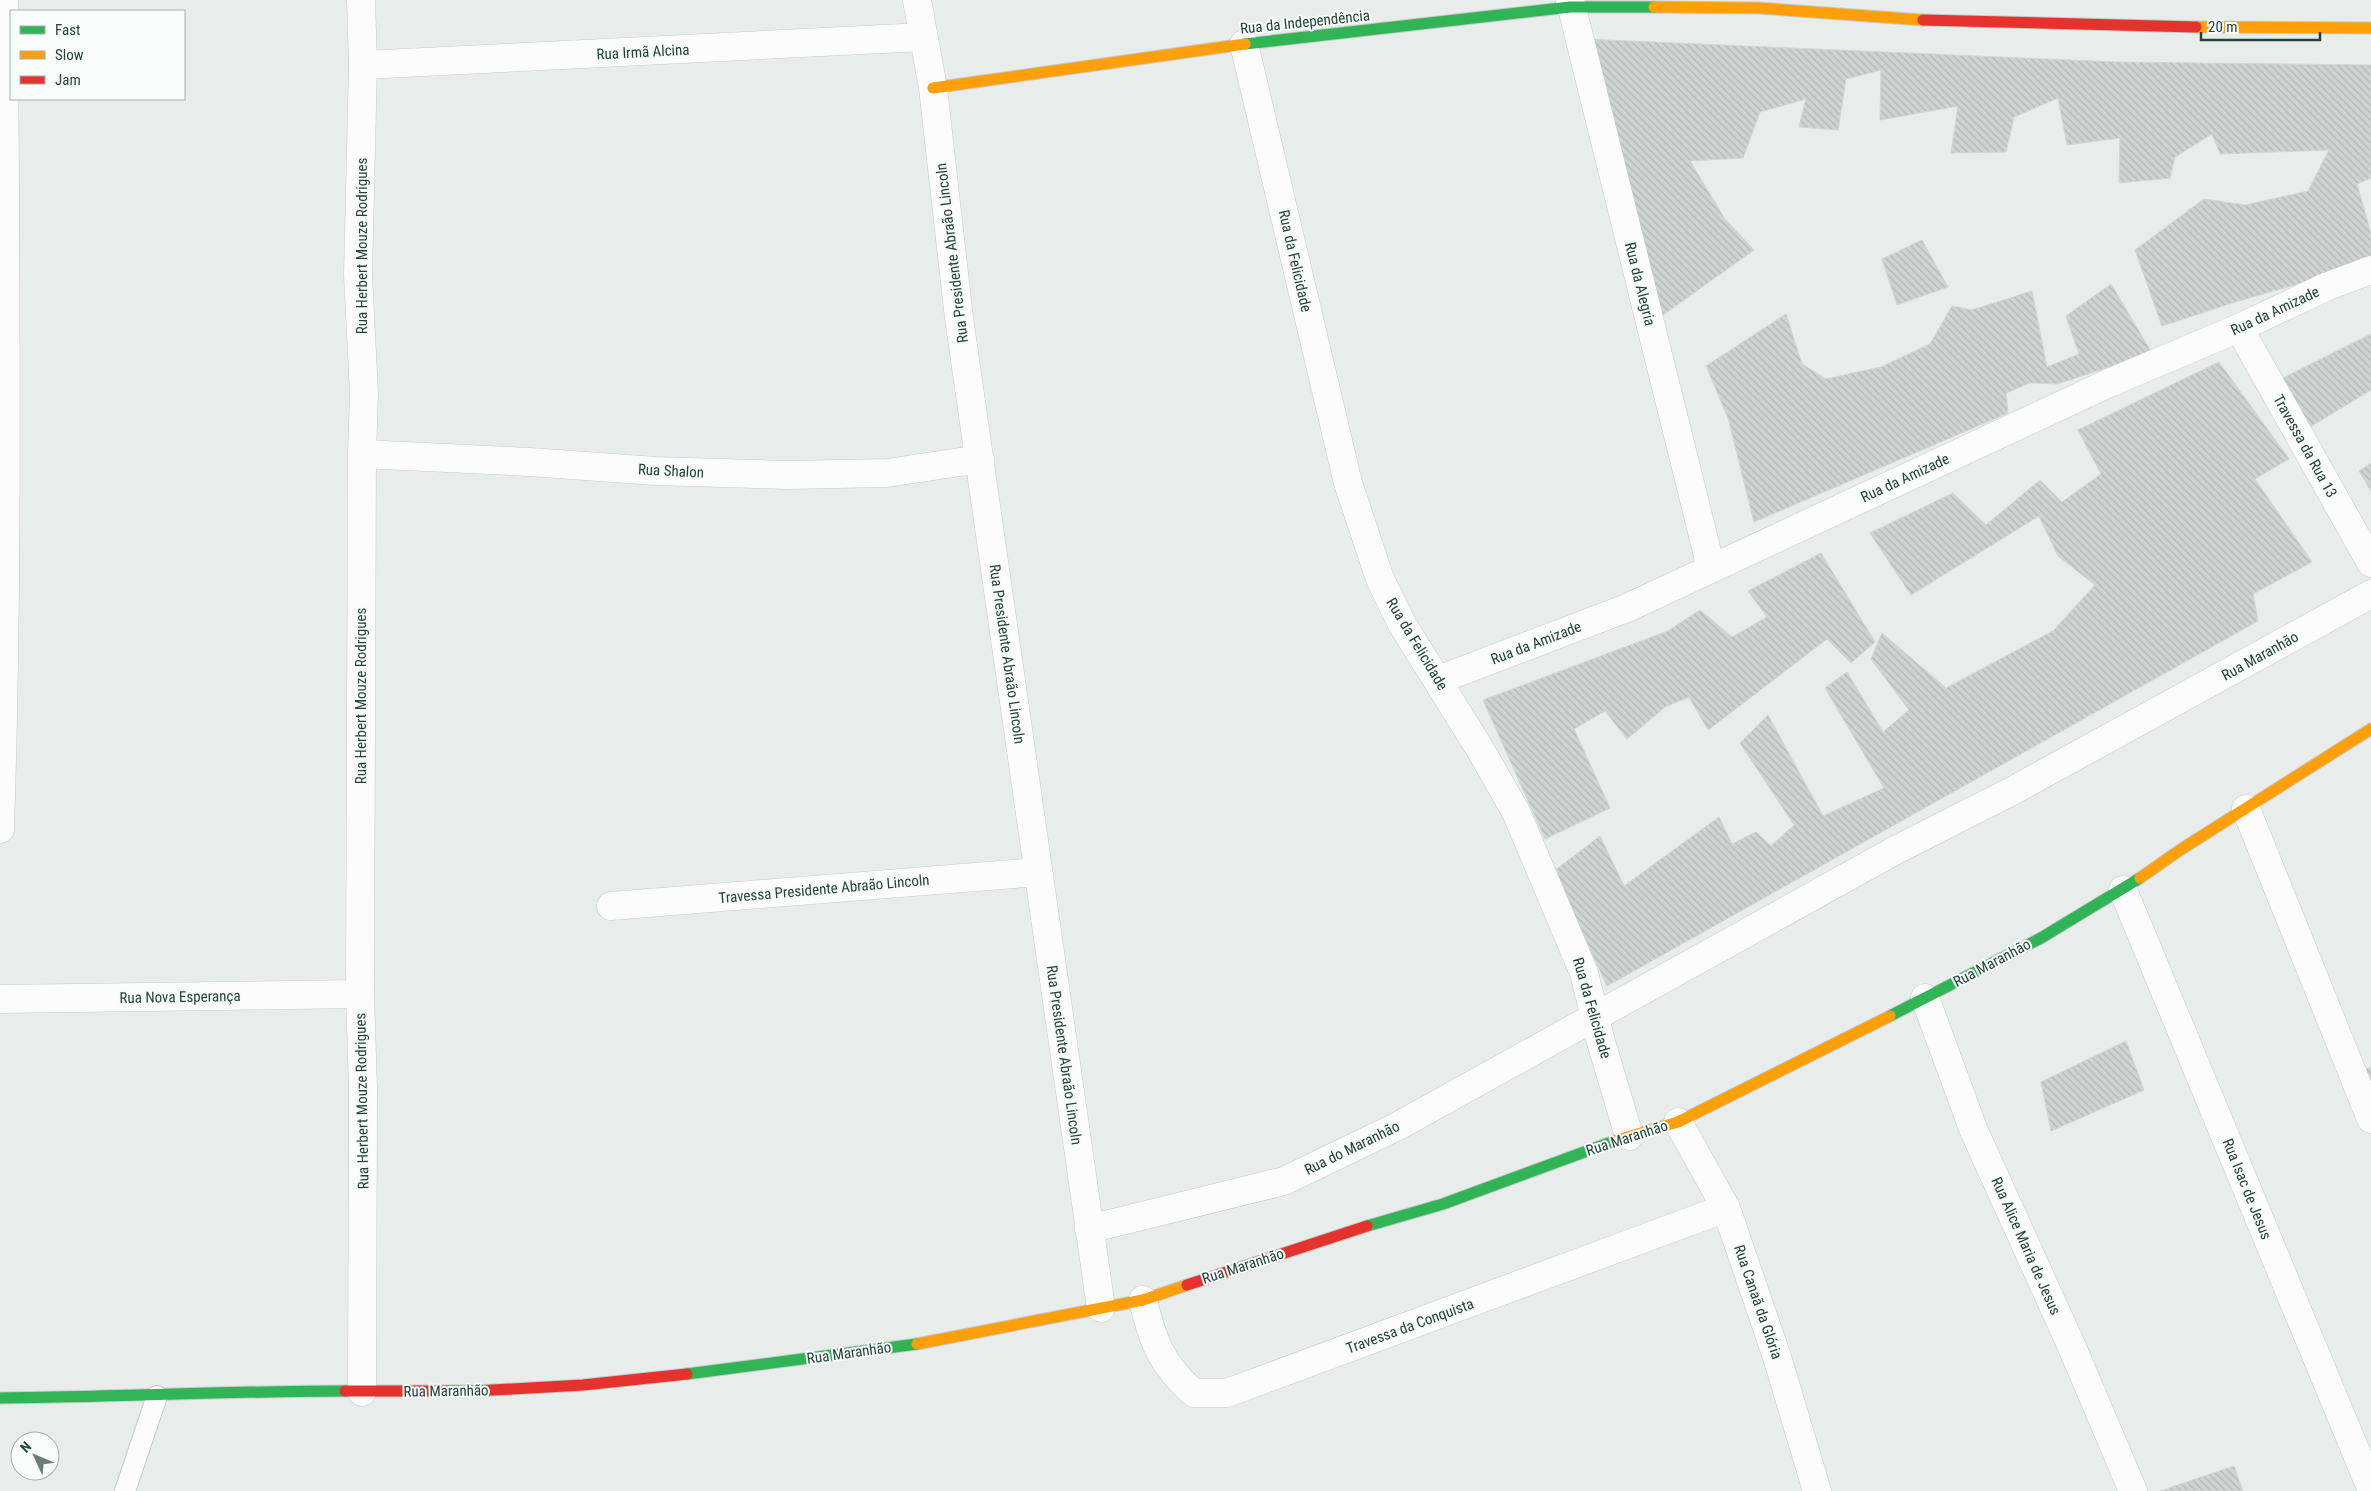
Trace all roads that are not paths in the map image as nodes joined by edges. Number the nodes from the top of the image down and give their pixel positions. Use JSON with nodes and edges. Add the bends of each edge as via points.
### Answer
{"nodes":[{"id":1,"x":4,"y":0,"type":"edge"},
{"id":2,"x":361,"y":0,"type":"edge"},
{"id":3,"x":917,"y":0,"type":"edge"},
{"id":4,"x":1570,"y":4,"type":"edge"},
{"id":5,"x":2371,"y":28,"type":"edge"},
{"id":6,"x":923,"y":37,"type":"junction"},
{"id":7,"x":1244,"y":44,"type":"junction"},
{"id":8,"x":363,"y":66,"type":"junction"},
{"id":9,"x":933,"y":88,"type":"junction"},
{"id":10,"x":2371,"y":270,"type":"edge"},
{"id":11,"x":2239,"y":328,"type":"junction"},
{"id":12,"x":362,"y":454,"type":"junction"},
{"id":13,"x":980,"y":459,"type":"junction"},
{"id":14,"x":2371,"y":563,"type":"edge"},
{"id":15,"x":1711,"y":568,"type":"junction"},
{"id":16,"x":2371,"y":594,"type":"edge"},
{"id":17,"x":1438,"y":680,"type":"junction"},
{"id":18,"x":2371,"y":729,"type":"edge"},
{"id":19,"x":2246,"y":809,"type":"junction"},
{"id":20,"x":0,"y":829,"type":"edge"},
{"id":21,"x":1038,"y":872,"type":"junction"},
{"id":22,"x":2123,"y":890,"type":"junction"},
{"id":23,"x":611,"y":906,"type":"dead end"},
{"id":24,"x":360,"y":994,"type":"junction"},
{"id":25,"x":1926,"y":998,"type":"junction"},
{"id":26,"x":0,"y":999,"type":"edge"},
{"id":27,"x":1594,"y":1017,"type":"junction"},
{"id":28,"x":2371,"y":1119,"type":"edge"},
{"id":29,"x":1678,"y":1122,"type":"junction"},
{"id":30,"x":1629,"y":1136,"type":"junction"},
{"id":31,"x":1726,"y":1208,"type":"junction"},
{"id":32,"x":1089,"y":1230,"type":"junction"},
{"id":33,"x":1142,"y":1300,"type":"junction"},
{"id":34,"x":1101,"y":1308,"type":"junction"},
{"id":35,"x":362,"y":1392,"type":"junction"},
{"id":36,"x":157,"y":1396,"type":"junction"},
{"id":37,"x":0,"y":1398,"type":"edge"},
{"id":38,"x":2371,"y":1488,"type":"edge"},
{"id":39,"x":125,"y":1491,"type":"edge"},
{"id":40,"x":1817,"y":1491,"type":"edge"},
{"id":41,"x":2133,"y":1491,"type":"edge"}],
"edges":[{"from":1,"to":20,"type":"street","via":[[6,413]]},
{"from":2,"to":8,"type":"street","name":"Rua Herbert Mouze Rodrigues"},
{"from":3,"to":6,"type":"street","name":"Rua Presidente Abraão Lincoln"},
{"from":4,"to":5,"type":"main road","name":"Rua da Independência","via":[[1758,8],[1921,20],[2086,26]]},
{"from":4,"to":7,"type":"main road","name":"Rua da Independência"},
{"from":4,"to":15,"type":"street","name":"Rua da Alegria"},
{"from":6,"to":8,"type":"street","name":"Rua Irmã Alcina"},
{"from":6,"to":9,"type":"street","name":"Rua Presidente Abraão Lincoln"},
{"from":7,"to":9,"type":"main road","name":"Rua da Independência"},
{"from":7,"to":17,"type":"street","name":"Rua da Felicidade","via":[[1348,483],[1380,579],[1402,624]]},
{"from":8,"to":12,"type":"street","name":"Rua Herbert Mouze Rodrigues","via":[[358,275],[364,393]]},
{"from":9,"to":13,"type":"street","name":"Rua Presidente Abraão Lincoln","via":[[959,318]]},
{"from":10,"to":11,"type":"street","name":"Rua da Amizade","via":[[2328,286]]},
{"from":11,"to":14,"type":"street","name":"Travessa da Rua 13"},
{"from":11,"to":15,"type":"street","name":"Rua da Amizade","via":[[2100,387]]},
{"from":12,"to":13,"type":"street","name":"Rua Shalon","via":[[655,471],[788,475],[887,473]]},
{"from":12,"to":24,"type":"street","name":"Rua Herbert Mouze Rodrigues"},
{"from":13,"to":21,"type":"street","name":"Rua Presidente Abraão Lincoln"},
{"from":15,"to":17,"type":"street","name":"Rua da Amizade","via":[[1627,608]]},
{"from":16,"to":27,"type":"street","name":"Rua Maranhão"},
{"from":17,"to":27,"type":"street","name":"Rua da Felicidade","via":[[1516,812],[1584,973]]},
{"from":18,"to":19,"type":"main road","name":"Rua Maranhão"},
{"from":19,"to":22,"type":"main road","name":"Rua Maranhão"},
{"from":19,"to":28,"type":"street"},
{"from":21,"to":23,"type":"street","name":"Travessa Presidente Abraão Lincoln"},
{"from":21,"to":32,"type":"street","name":"Rua Presidente Abraão Lincoln"},
{"from":22,"to":25,"type":"main road","name":"Rua Maranhão"},
{"from":22,"to":38,"type":"street","name":"Rua Isac de Jesus"},
{"from":24,"to":26,"type":"street","name":"Rua Nova Esperança"},
{"from":24,"to":35,"type":"street","name":"Rua Herbert Mouze Rodrigues","via":[[363,1088]]},
{"from":25,"to":29,"type":"main road","name":"Rua Maranhão"},
{"from":25,"to":41,"type":"street","name":"Rua Alice Maria de Jesus","via":[[1974,1131]]},
{"from":27,"to":30,"type":"street","name":"Rua da Felicidade"},
{"from":27,"to":32,"type":"street","name":"Rua do Maranhão","via":[[1398,1126],[1284,1181]]},
{"from":29,"to":30,"type":"main road","name":"Rua Maranhão"},
{"from":29,"to":31,"type":"street","name":"Rua Canaã da Glória"},
{"from":30,"to":33,"type":"main road","name":"Rua Maranhão","via":[[1443,1204],[1305,1245]]},
{"from":31,"to":33,"type":"street","name":"Travessa da Conquista","via":[[1227,1393],[1194,1393],[1178,1380],[1157,1349]]},
{"from":31,"to":40,"type":"street","name":"Rua Canaã da Glória","via":[[1777,1356]]},
{"from":32,"to":34,"type":"street","name":"Rua Presidente Abraão Lincoln"},
{"from":33,"to":34,"type":"main road","name":"Rua Maranhão"},
{"from":34,"to":35,"type":"main road","name":"Rua Maranhão","via":[[912,1344],[712,1371],[475,1391]]},
{"from":35,"to":36,"type":"main road","name":"Rua Maranhão","via":[[247,1391]]},
{"from":36,"to":37,"type":"main road","name":"Rua Maranhão"},
{"from":36,"to":39,"type":"lane"}]}
